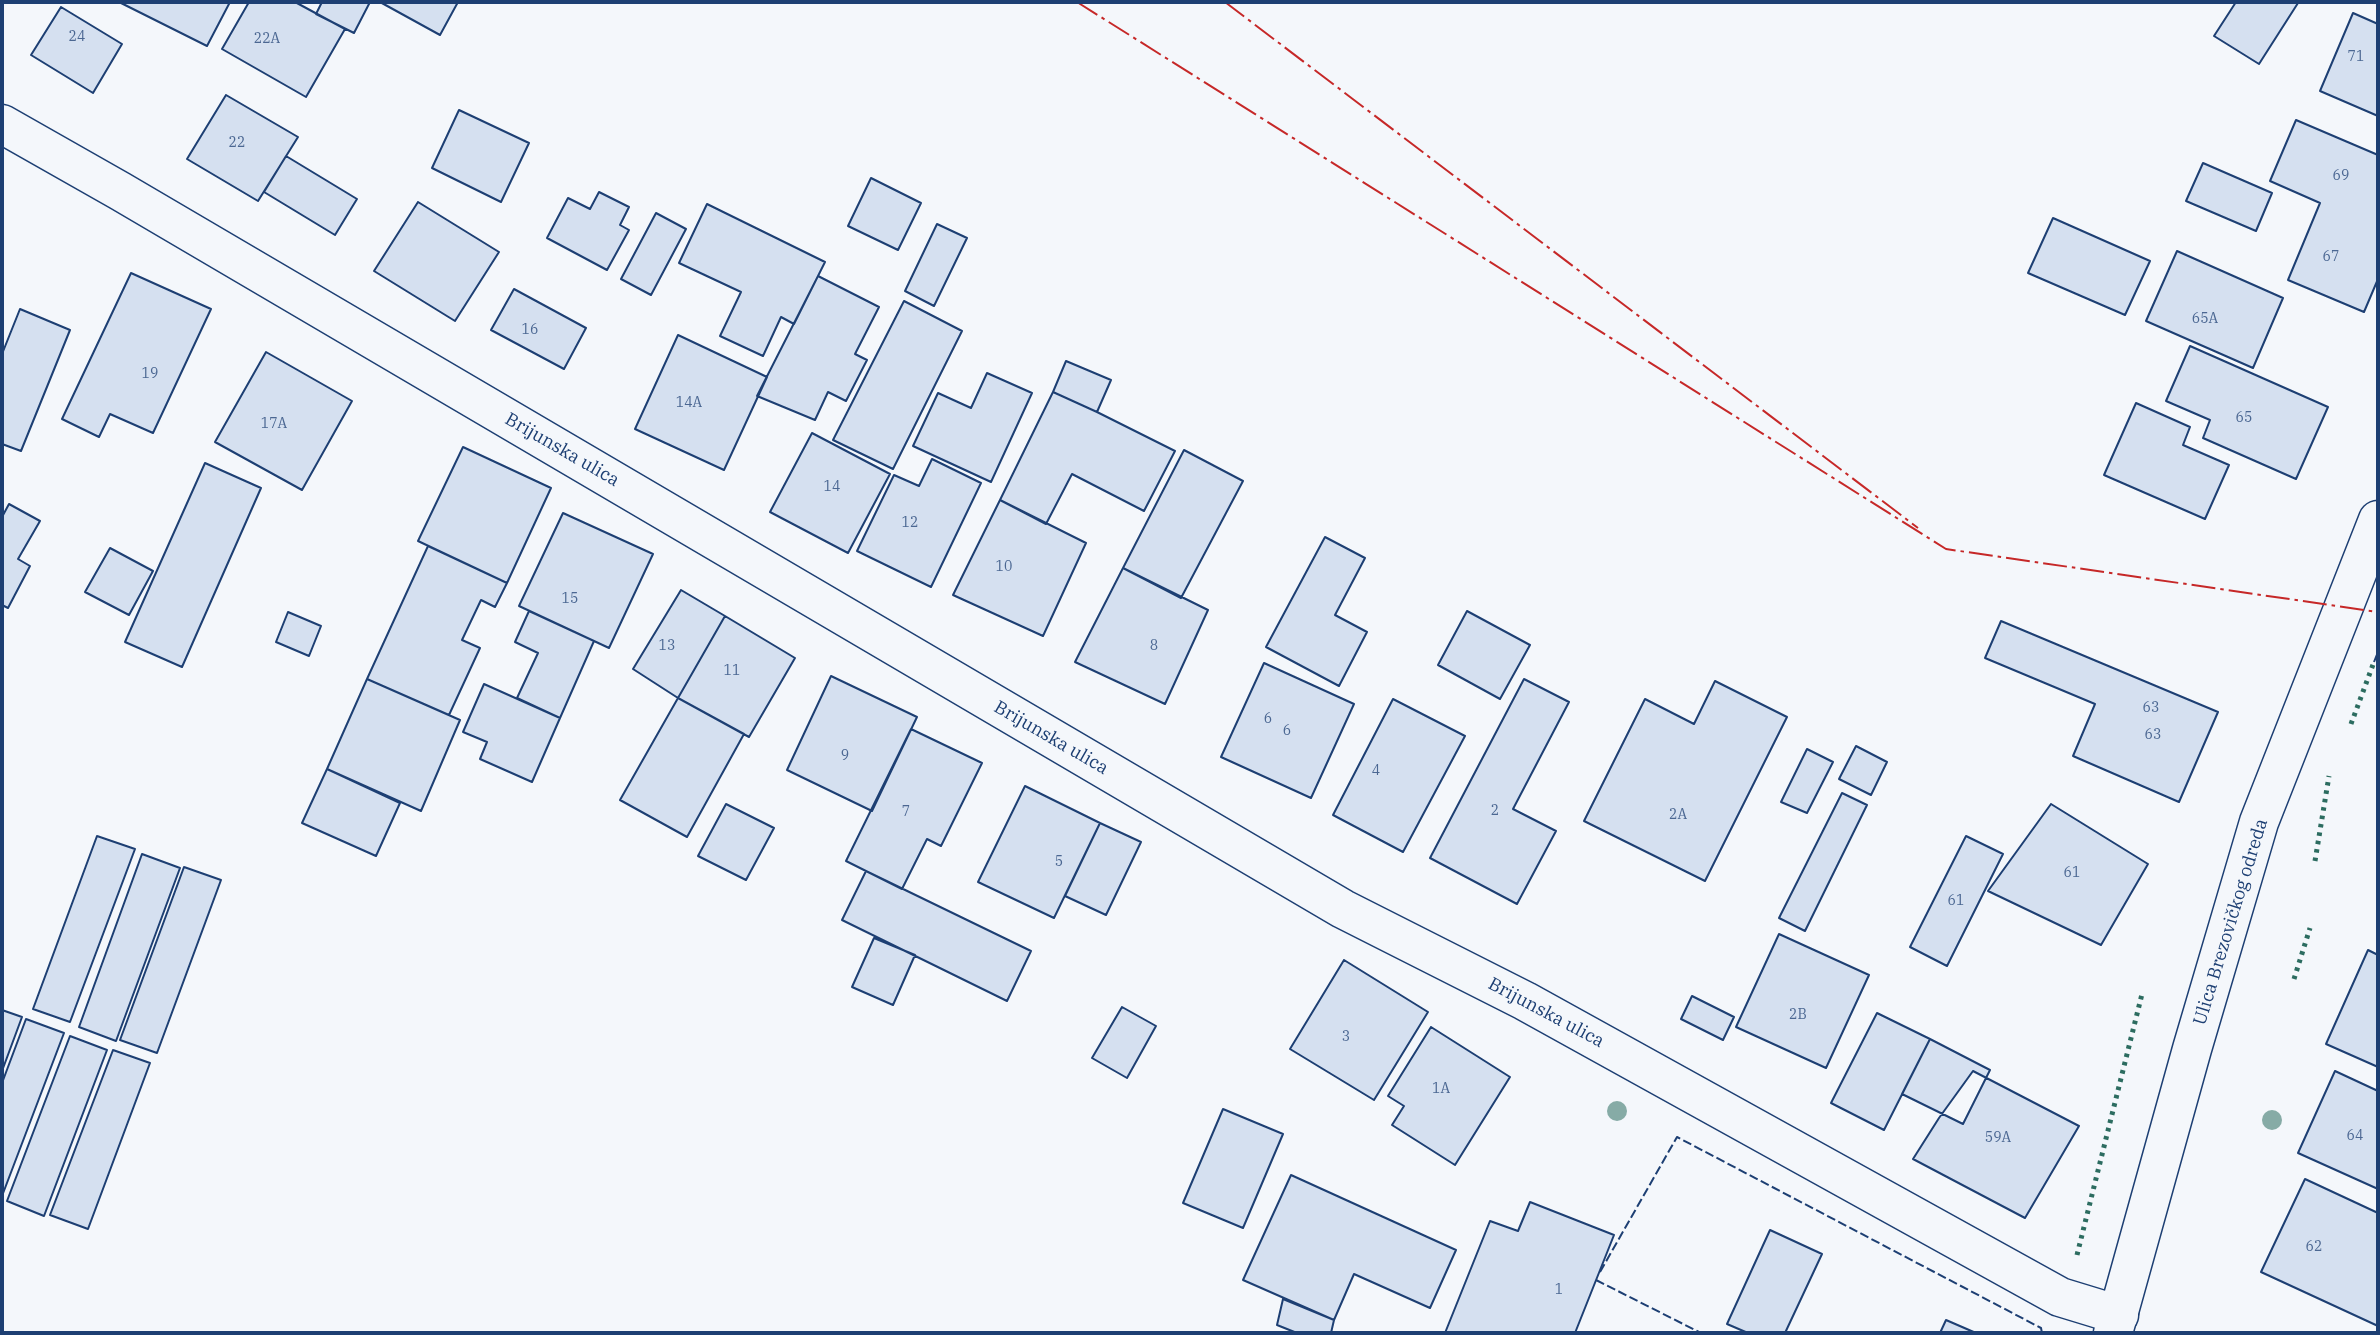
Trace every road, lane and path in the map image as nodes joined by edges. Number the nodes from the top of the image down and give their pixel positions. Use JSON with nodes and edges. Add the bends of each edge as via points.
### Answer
{"nodes":[{"id":1,"x":2,"y":124,"type":"edge"},
{"id":2,"x":2378,"y":520,"type":"edge"},
{"id":3,"x":2116,"y":1324,"type":"edge"}],
"edges":[{"from":1,"to":3,"type":"street","name":"Brijunska ulica","via":[[1343,909],[1525,1001]]},
{"from":2,"to":3,"type":"street","name":"Ulica Brezovičkog odreda","via":[[2259,822]]}]}
